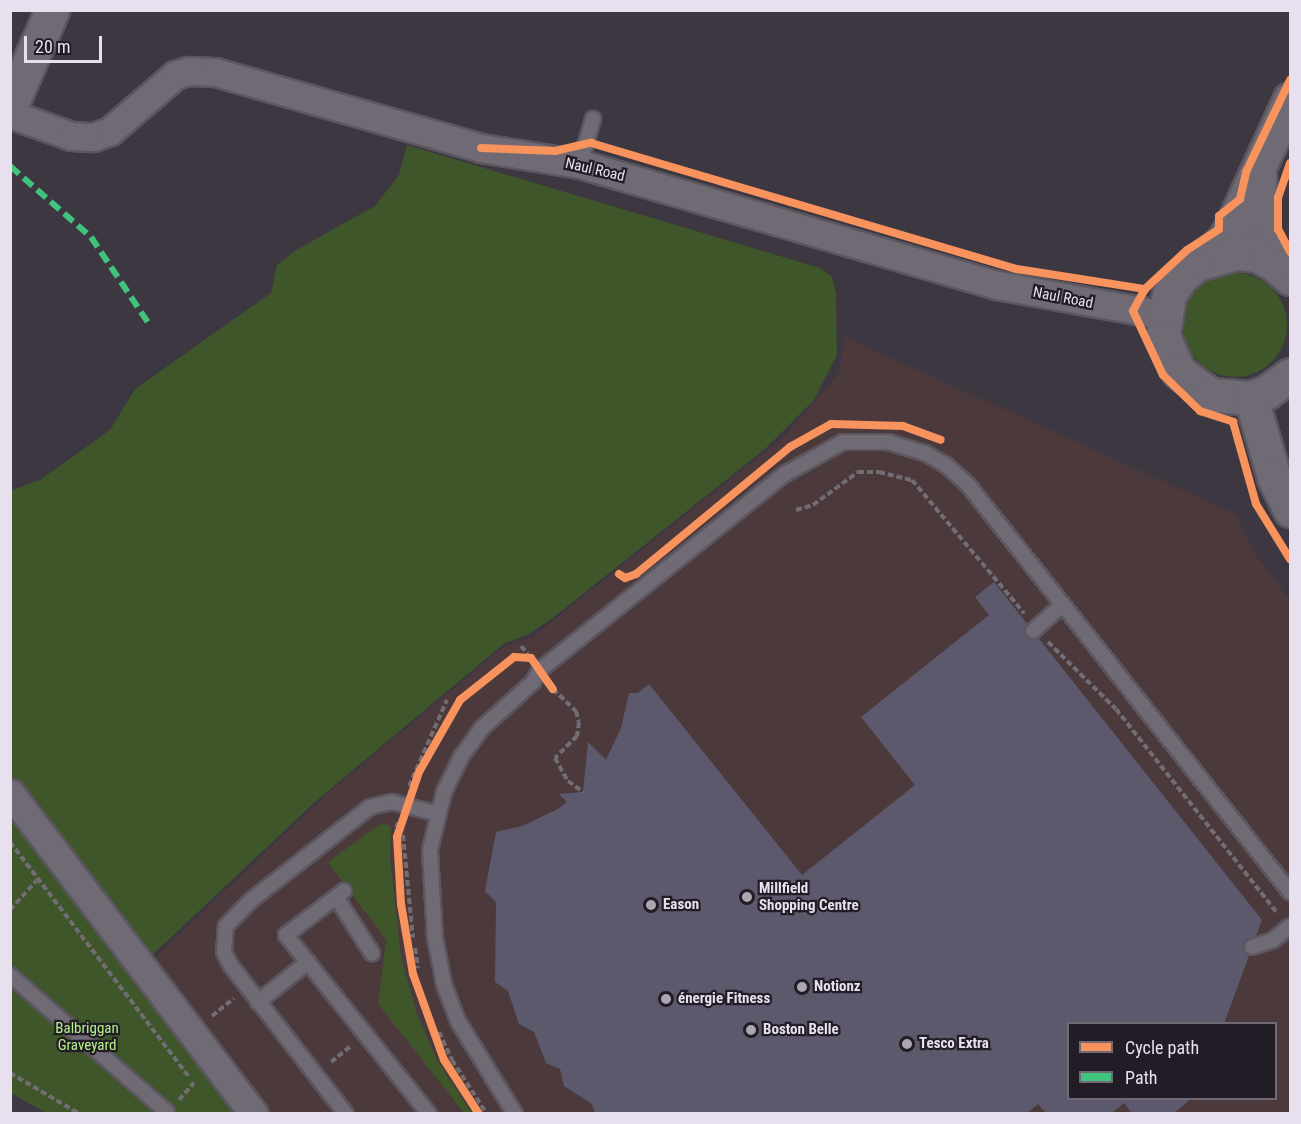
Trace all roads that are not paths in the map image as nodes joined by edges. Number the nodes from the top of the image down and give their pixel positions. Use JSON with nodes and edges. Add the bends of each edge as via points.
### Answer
{"nodes":[{"id":1,"x":52,"y":10,"type":"edge"},
{"id":2,"x":1290,"y":99,"type":"edge"},
{"id":3,"x":10,"y":107,"type":"edge"},
{"id":4,"x":10,"y":114,"type":"edge"},
{"id":5,"x":593,"y":119,"type":"dead end"},
{"id":6,"x":580,"y":164,"type":"junction"},
{"id":7,"x":1258,"y":169,"type":"junction"},
{"id":8,"x":1197,"y":264,"type":"junction"},
{"id":9,"x":1282,"y":271,"type":"edge"},
{"id":10,"x":1163,"y":315,"type":"junction"},
{"id":11,"x":1290,"y":375,"type":"edge"},
{"id":12,"x":1251,"y":398,"type":"junction"},
{"id":13,"x":1290,"y":510,"type":"edge"},
{"id":14,"x":1062,"y":605,"type":"junction"},
{"id":15,"x":1034,"y":629,"type":"road end"},
{"id":16,"x":10,"y":793,"type":"edge"},
{"id":17,"x":438,"y":814,"type":"junction"},
{"id":18,"x":1290,"y":892,"type":"edge"},
{"id":19,"x":1289,"y":926,"type":"edge"},
{"id":20,"x":1252,"y":947,"type":"dead end"},
{"id":21,"x":372,"y":953,"type":"dead end"},
{"id":22,"x":308,"y":962,"type":"junction"},
{"id":23,"x":10,"y":975,"type":"edge"},
{"id":24,"x":258,"y":1002,"type":"junction"},
{"id":25,"x":167,"y":1112,"type":"edge"},
{"id":26,"x":254,"y":1113,"type":"edge"},
{"id":27,"x":346,"y":1113,"type":"edge"},
{"id":28,"x":429,"y":1113,"type":"edge"},
{"id":29,"x":515,"y":1113,"type":"edge"}],
"edges":[{"from":1,"to":3,"type":"street"},
{"from":2,"to":7,"type":"street"},
{"from":4,"to":6,"type":"street","name":"Naul Road","via":[[71,136],[93,137],[110,131],[175,75],[202,71],[481,148]]},
{"from":5,"to":6,"type":"lane"},
{"from":6,"to":10,"type":"street","name":"Naul Road","via":[[997,285]]},
{"from":7,"to":8,"type":"street","via":[[1224,240]]},
{"from":7,"to":9,"type":"street","via":[[1262,243]]},
{"from":8,"to":9,"type":"street","via":[[1236,253]]},
{"from":8,"to":10,"type":"street","via":[[1175,286]]},
{"from":10,"to":12,"type":"street","via":[[1163,336],[1179,372],[1211,395]]},
{"from":11,"to":12,"type":"street"},
{"from":12,"to":13,"type":"street","via":[[1274,477]]},
{"from":14,"to":15,"type":"lane"},
{"from":14,"to":17,"type":"lane","via":[[969,486],[946,465],[905,446],[857,440],[831,447],[785,474],[540,670],[533,682],[470,742],[444,792]]},
{"from":14,"to":18,"type":"lane"},
{"from":16,"to":26,"type":"street"},
{"from":17,"to":24,"type":"lane","via":[[392,802],[370,807],[236,913],[226,926],[224,952]]},
{"from":17,"to":29,"type":"lane","via":[[430,850],[431,890],[444,984],[474,1050]]},
{"from":19,"to":20,"type":"lane","via":[[1273,940]]},
{"from":21,"to":22,"type":"lane","via":[[340,894],[286,935]]},
{"from":22,"to":24,"type":"lane"},
{"from":22,"to":28,"type":"lane"},
{"from":23,"to":25,"type":"lane"},
{"from":24,"to":27,"type":"lane"}]}
